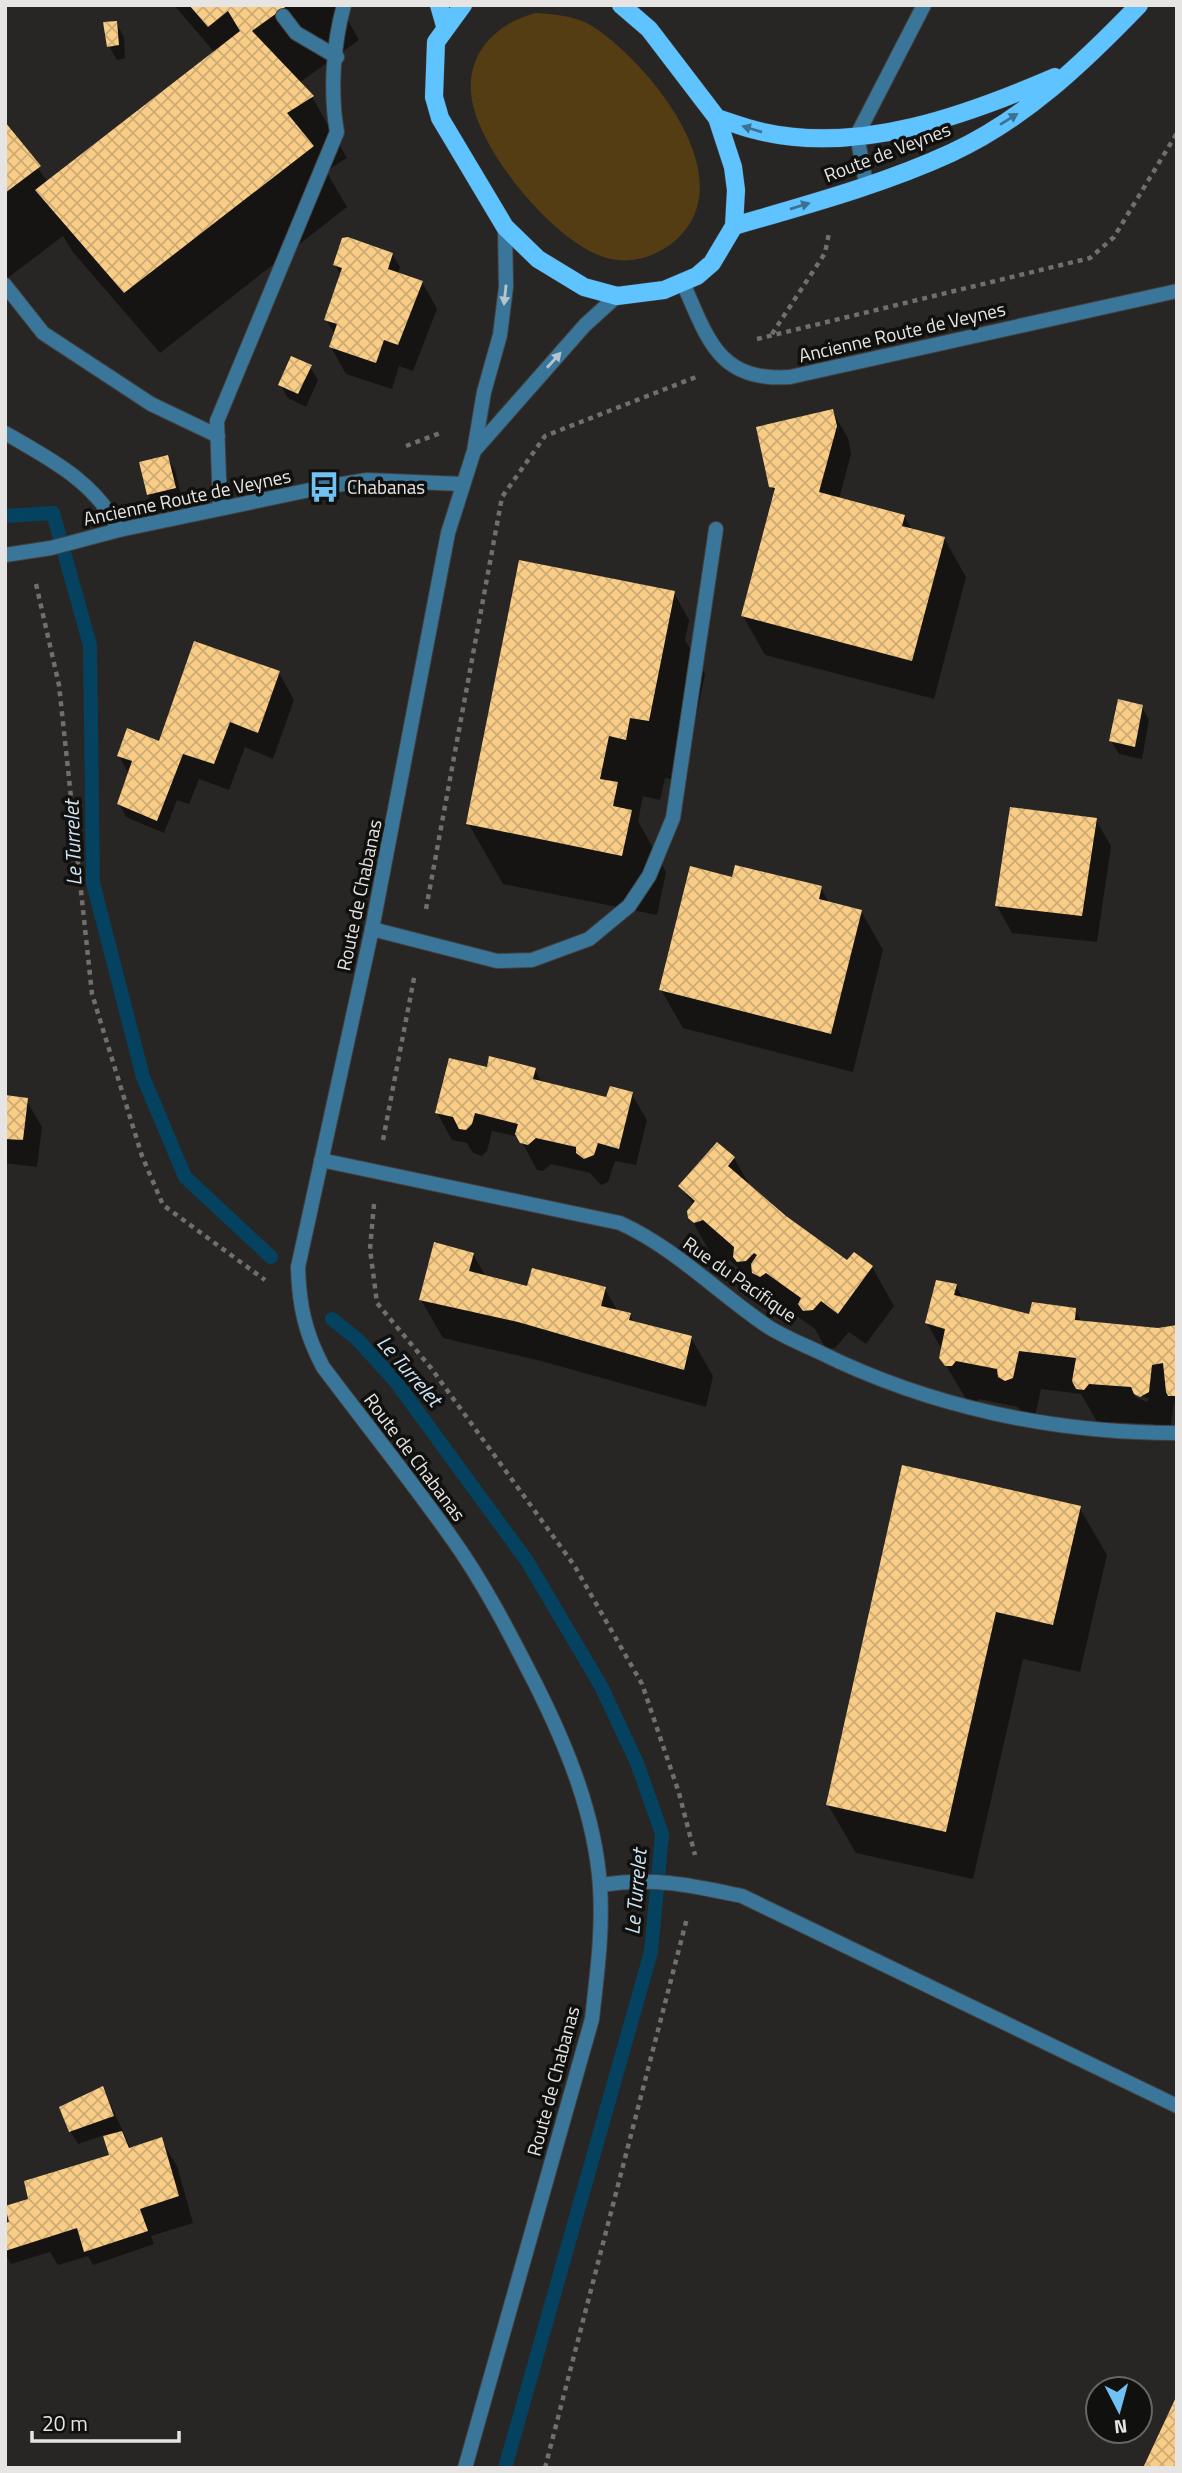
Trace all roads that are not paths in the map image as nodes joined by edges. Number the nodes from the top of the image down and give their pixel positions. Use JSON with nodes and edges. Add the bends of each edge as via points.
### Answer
{"nodes":[{"id":1,"x":344,"y":5,"type":"edge"},
{"id":2,"x":439,"y":5,"type":"edge"},
{"id":3,"x":463,"y":5,"type":"edge"},
{"id":4,"x":621,"y":5,"type":"edge"},
{"id":5,"x":924,"y":5,"type":"edge"},
{"id":6,"x":1139,"y":5,"type":"edge"},
{"id":7,"x":283,"y":16,"type":"dead end"},
{"id":8,"x":445,"y":26,"type":"junction"},
{"id":9,"x":337,"y":57,"type":"junction"},
{"id":10,"x":1077,"y":68,"type":"junction"},
{"id":11,"x":717,"y":118,"type":"junction"},
{"id":12,"x":858,"y":135,"type":"junction"},
{"id":13,"x":866,"y":184,"type":"junction"},
{"id":14,"x":734,"y":226,"type":"junction"},
{"id":15,"x":505,"y":227,"type":"junction"},
{"id":16,"x":683,"y":283,"type":"junction"},
{"id":17,"x":5,"y":285,"type":"edge"},
{"id":18,"x":1177,"y":291,"type":"edge"},
{"id":19,"x":617,"y":296,"type":"junction"},
{"id":20,"x":5,"y":433,"type":"edge"},
{"id":21,"x":218,"y":436,"type":"junction"},
{"id":22,"x":474,"y":451,"type":"junction"},
{"id":23,"x":462,"y":484,"type":"junction"},
{"id":24,"x":220,"y":508,"type":"junction"},
{"id":25,"x":716,"y":529,"type":"dead end"},
{"id":26,"x":119,"y":530,"type":"junction"},
{"id":27,"x":5,"y":555,"type":"edge"},
{"id":28,"x":372,"y":929,"type":"junction"},
{"id":29,"x":321,"y":1160,"type":"junction"},
{"id":30,"x":1177,"y":1433,"type":"edge"},
{"id":31,"x":600,"y":1885,"type":"junction"},
{"id":32,"x":1177,"y":2106,"type":"edge"},
{"id":33,"x":465,"y":2468,"type":"edge"}],
"edges":[{"from":1,"to":9,"type":"street"},
{"from":2,"to":8,"type":"main road"},
{"from":3,"to":8,"type":"main road"},
{"from":4,"to":11,"type":"main road","via":[[649,29]]},
{"from":5,"to":12,"type":"street"},
{"from":6,"to":10,"type":"main road","name":"Route de Veynes"},
{"from":7,"to":9,"type":"street","via":[[296,33]]},
{"from":8,"to":15,"type":"main road","via":[[436,42],[434,68],[440,118]]},
{"from":9,"to":21,"type":"street","via":[[332,106],[337,132],[217,421]]},
{"from":10,"to":12,"type":"main road","name":"Route de Veynes","via":[[935,121]]},
{"from":13,"to":10,"type":"main road","name":"Route de Veynes","one_way":true,"via":[[952,153],[1016,115]]},
{"from":12,"to":11,"type":"main road","name":"Route de Veynes","one_way":true,"via":[[765,132]]},
{"from":11,"to":14,"type":"main road","via":[[733,167]]},
{"from":12,"to":13,"type":"street"},
{"from":14,"to":13,"type":"main road","name":"Route de Veynes","one_way":true},
{"from":14,"to":16,"type":"main road","via":[[712,263]]},
{"from":15,"to":19,"type":"main road","via":[[538,259],[584,287]]},
{"from":15,"to":22,"type":"street","name":"Route de Chabanas","one_way":true,"via":[[506,287],[500,335]]},
{"from":16,"to":18,"type":"street","name":"Ancienne Route de Veynes","via":[[723,360],[747,375],[767,379]]},
{"from":16,"to":19,"type":"main road"},
{"from":17,"to":21,"type":"street","via":[[43,333],[151,404]]},
{"from":22,"to":19,"type":"street","name":"Route de Chabanas","one_way":true,"via":[[585,325]]},
{"from":20,"to":26,"type":"street","via":[[73,472]]},
{"from":21,"to":24,"type":"street"},
{"from":22,"to":23,"type":"street","name":"Route de Chabanas"},
{"from":23,"to":24,"type":"street","name":"Ancienne Route de Veynes","via":[[367,481]]},
{"from":23,"to":28,"type":"street","name":"Route de Chabanas","via":[[448,533]]},
{"from":24,"to":26,"type":"street","name":"Ancienne Route de Veynes"},
{"from":25,"to":28,"type":"street","via":[[673,818],[649,876],[629,906],[589,939],[532,960],[497,961]]},
{"from":26,"to":27,"type":"street","name":"Ancienne Route de Veynes"},
{"from":28,"to":29,"type":"street","name":"Route de Chabanas"},
{"from":29,"to":30,"type":"street","name":"Rue du Pacifique","via":[[620,1223],[650,1237],[769,1327],[848,1366],[937,1400],[1052,1426]]},
{"from":29,"to":31,"type":"street","name":"Route de Chabanas","via":[[301,1244],[299,1305],[307,1336],[323,1367],[452,1538],[509,1633],[578,1779]]},
{"from":31,"to":32,"type":"street","via":[[632,1880],[679,1882],[742,1896]]},
{"from":31,"to":33,"type":"street","name":"Route de Chabanas","via":[[601,1943],[592,2019]]}]}
